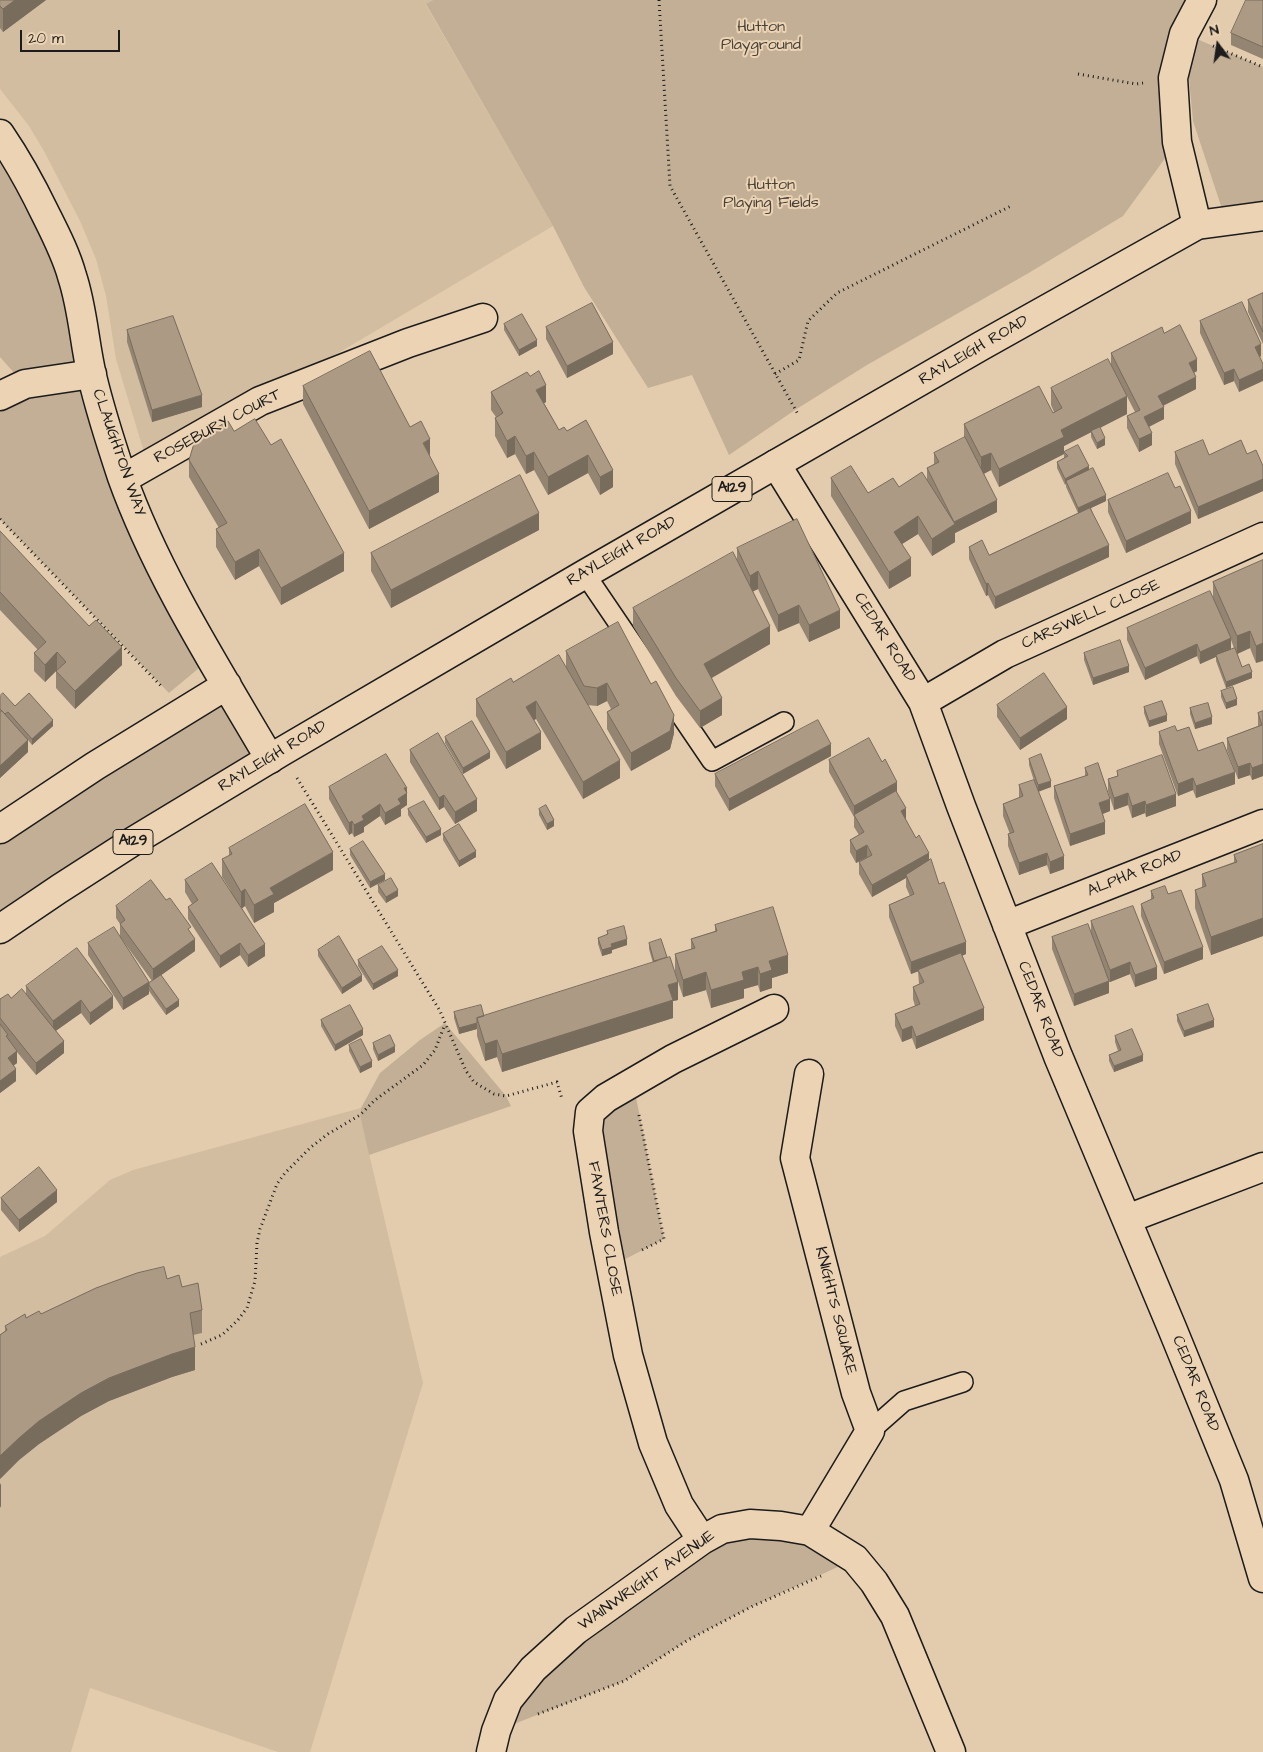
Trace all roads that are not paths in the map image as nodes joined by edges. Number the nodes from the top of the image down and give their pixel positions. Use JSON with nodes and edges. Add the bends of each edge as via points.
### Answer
{"nodes":[{"id":1,"x":1202,"y":0,"type":"edge"},
{"id":2,"x":0,"y":134,"type":"edge"},
{"id":3,"x":1263,"y":216,"type":"edge"},
{"id":4,"x":1197,"y":225,"type":"junction"},
{"id":5,"x":483,"y":318,"type":"dead end"},
{"id":6,"x":92,"y":374,"type":"junction"},
{"id":7,"x":0,"y":396,"type":"edge"},
{"id":8,"x":776,"y":464,"type":"junction"},
{"id":9,"x":123,"y":479,"type":"junction"},
{"id":10,"x":1263,"y":537,"type":"edge"},
{"id":11,"x":585,"y":574,"type":"junction"},
{"id":12,"x":226,"y":685,"type":"junction"},
{"id":13,"x":923,"y":702,"type":"junction"},
{"id":14,"x":784,"y":722,"type":"dead end"},
{"id":15,"x":275,"y":755,"type":"junction"},
{"id":16,"x":1263,"y":824,"type":"edge"},
{"id":17,"x":0,"y":828,"type":"edge"},
{"id":18,"x":1007,"y":925,"type":"junction"},
{"id":19,"x":0,"y":930,"type":"edge"},
{"id":20,"x":774,"y":1010,"type":"dead end"},
{"id":21,"x":809,"y":1074,"type":"dead end"},
{"id":22,"x":1263,"y":1167,"type":"edge"},
{"id":23,"x":1127,"y":1219,"type":"junction"},
{"id":24,"x":963,"y":1382,"type":"dead end"},
{"id":25,"x":870,"y":1431,"type":"junction"},
{"id":26,"x":810,"y":1531,"type":"junction"},
{"id":27,"x":702,"y":1540,"type":"junction"},
{"id":28,"x":1263,"y":1578,"type":"edge"},
{"id":29,"x":493,"y":1742,"type":"edge"},
{"id":30,"x":952,"y":1752,"type":"edge"}],
"edges":[{"from":1,"to":4,"type":"street","via":[[1184,34],[1173,78],[1176,142]]},
{"from":2,"to":6,"type":"street","name":"CLAUGHTON WAY","via":[[36,195],[72,274]]},
{"from":3,"to":4,"type":"street","name":"RAYLEIGH ROAD","number":"A129"},
{"from":4,"to":8,"type":"street","name":"RAYLEIGH ROAD","number":"A129"},
{"from":5,"to":9,"type":"street","name":"ROSEBURY COURT","via":[[408,343],[260,401]]},
{"from":6,"to":7,"type":"street","via":[[25,384]]},
{"from":6,"to":9,"type":"street","name":"CLAUGHTON WAY"},
{"from":8,"to":11,"type":"street","name":"RAYLEIGH ROAD","number":"A129"},
{"from":8,"to":13,"type":"street","name":"CEDAR ROAD"},
{"from":9,"to":12,"type":"street","name":"CLAUGHTON WAY","via":[[154,552]]},
{"from":10,"to":13,"type":"street","name":"CARSWELL CLOSE","via":[[1005,654]]},
{"from":11,"to":14,"type":"lane","via":[[712,761]]},
{"from":11,"to":15,"type":"street","name":"RAYLEIGH ROAD","number":"A129"},
{"from":12,"to":15,"type":"street","name":"CLAUGHTON WAY"},
{"from":12,"to":17,"type":"street"},
{"from":13,"to":18,"type":"street","name":"CEDAR ROAD"},
{"from":15,"to":19,"type":"street","name":"RAYLEIGH ROAD","number":"A129","via":[[124,847]]},
{"from":16,"to":18,"type":"street","name":"ALPHA ROAD"},
{"from":18,"to":23,"type":"street","name":"CEDAR ROAD"},
{"from":20,"to":27,"type":"street","name":"FAWTERS CLOSE","via":[[673,1059],[606,1098],[590,1112],[588,1131],[628,1356],[653,1444],[679,1504]]},
{"from":21,"to":25,"type":"street","name":"KNIGHTS SQUARE","via":[[795,1158],[856,1393]]},
{"from":22,"to":23,"type":"street"},
{"from":23,"to":28,"type":"street","name":"CEDAR ROAD","via":[[1234,1480]]},
{"from":24,"to":25,"type":"lane","via":[[904,1401]]},
{"from":25,"to":26,"type":"street"},
{"from":26,"to":27,"type":"street","name":"WAINWRIGHT AVENUE","via":[[750,1524],[722,1529]]},
{"from":26,"to":30,"type":"street","name":"WAINWRIGHT AVENUE","via":[[855,1559],[874,1582],[895,1616]]},
{"from":27,"to":29,"type":"street","name":"WAINWRIGHT AVENUE","via":[[576,1630],[533,1669],[508,1700]]}]}
